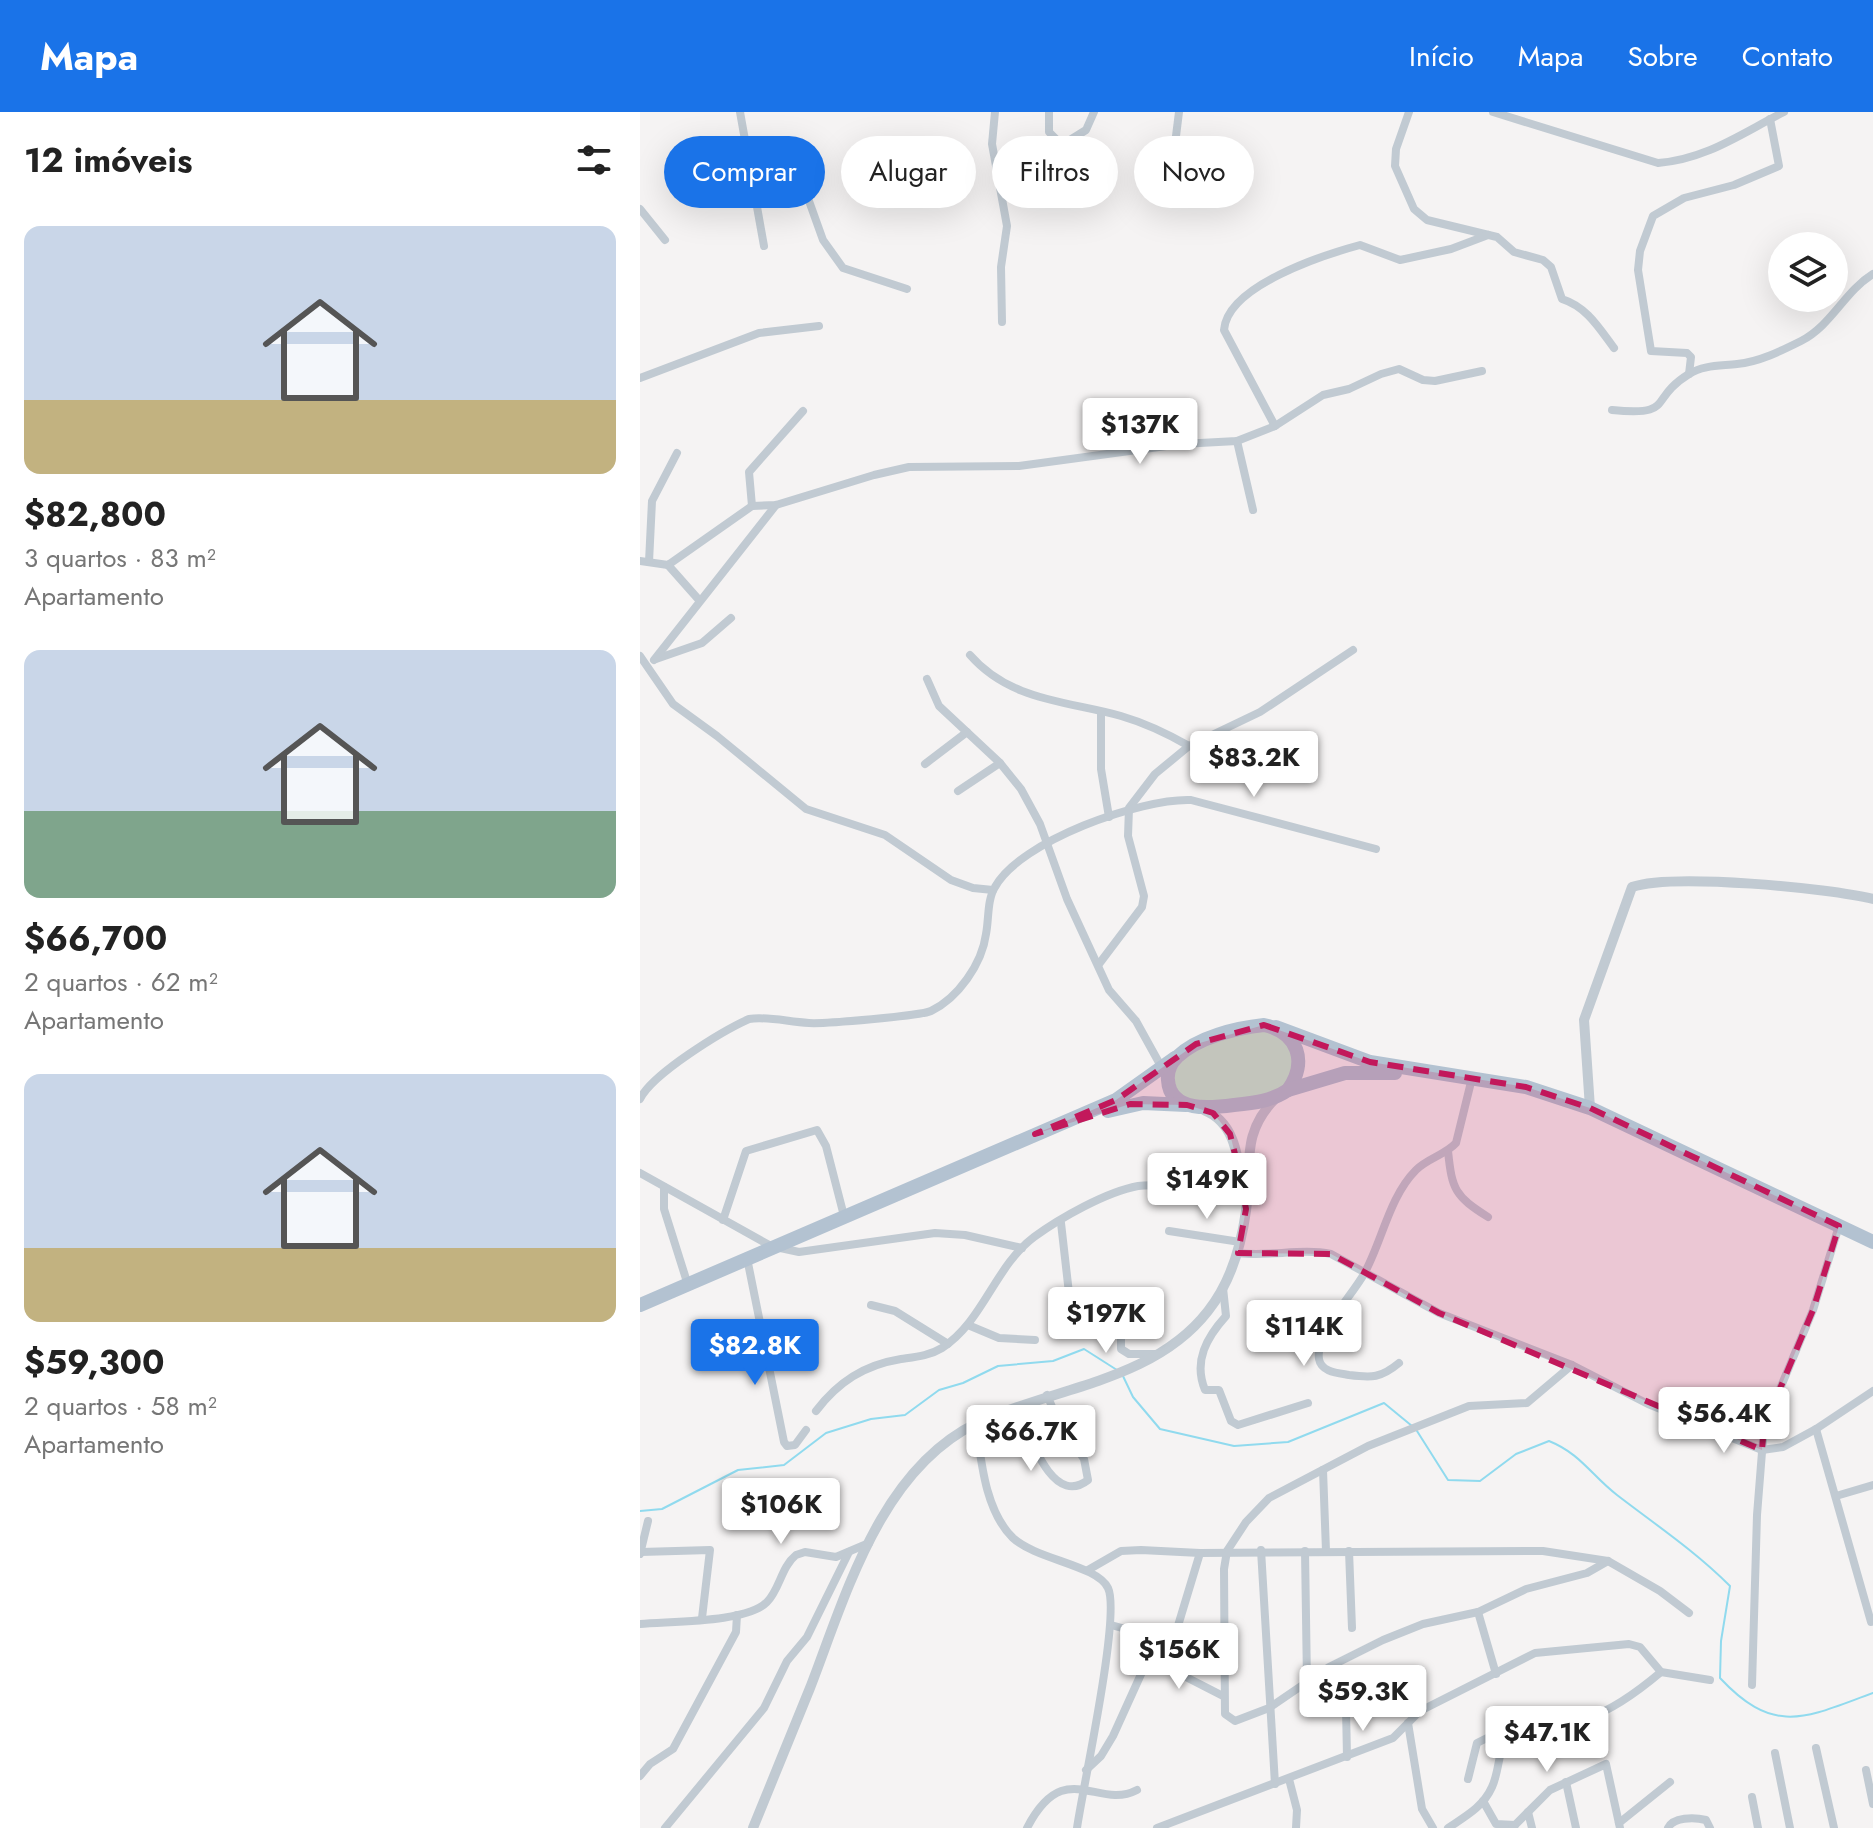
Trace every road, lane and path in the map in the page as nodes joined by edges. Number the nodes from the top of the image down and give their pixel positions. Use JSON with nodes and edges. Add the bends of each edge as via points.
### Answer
{"nodes":[{"id":1,"x":740,"y":112,"type":"edge"},
{"id":2,"x":995,"y":112,"type":"edge"},
{"id":3,"x":1049,"y":112,"type":"edge"},
{"id":4,"x":1094,"y":112,"type":"edge"},
{"id":5,"x":1179,"y":112,"type":"edge"},
{"id":6,"x":1409,"y":112,"type":"edge"},
{"id":7,"x":1493,"y":112,"type":"edge"},
{"id":8,"x":1784,"y":112,"type":"edge"},
{"id":9,"x":1770,"y":119,"type":"junction"},
{"id":10,"x":745,"y":136,"type":"edge"},
{"id":11,"x":1176,"y":136,"type":"edge"},
{"id":12,"x":758,"y":208,"type":"edge"},
{"id":13,"x":812,"y":208,"type":"edge"},
{"id":14,"x":640,"y":209,"type":"edge"},
{"id":15,"x":1488,"y":235,"type":"junction"},
{"id":16,"x":665,"y":240,"type":"dead end"},
{"id":17,"x":764,"y":246,"type":"dead end"},
{"id":18,"x":1873,"y":274,"type":"edge"},
{"id":19,"x":907,"y":289,"type":"dead end"},
{"id":20,"x":1002,"y":322,"type":"dead end"},
{"id":21,"x":819,"y":326,"type":"dead end"},
{"id":22,"x":1614,"y":348,"type":"dead end"},
{"id":23,"x":1482,"y":371,"type":"dead end"},
{"id":24,"x":1689,"y":374,"type":"junction"},
{"id":25,"x":640,"y":378,"type":"edge"},
{"id":26,"x":1612,"y":410,"type":"dead end"},
{"id":27,"x":803,"y":411,"type":"dead end"},
{"id":28,"x":1275,"y":426,"type":"junction"},
{"id":29,"x":1237,"y":441,"type":"junction"},
{"id":30,"x":677,"y":453,"type":"dead end"},
{"id":31,"x":776,"y":505,"type":"junction"},
{"id":32,"x":752,"y":506,"type":"junction"},
{"id":33,"x":1253,"y":510,"type":"dead end"},
{"id":34,"x":644,"y":562,"type":"edge"},
{"id":35,"x":668,"y":565,"type":"junction"},
{"id":36,"x":699,"y":600,"type":"junction"},
{"id":37,"x":731,"y":618,"type":"dead end"},
{"id":38,"x":1353,"y":650,"type":"dead end"},
{"id":39,"x":970,"y":655,"type":"dead end"},
{"id":40,"x":647,"y":660,"type":"edge"},
{"id":41,"x":927,"y":679,"type":"dead end"},
{"id":42,"x":1101,"y":712,"type":"junction"},
{"id":43,"x":967,"y":732,"type":"junction"},
{"id":44,"x":1189,"y":746,"type":"junction"},
{"id":45,"x":1000,"y":763,"type":"junction"},
{"id":46,"x":925,"y":764,"type":"dead end"},
{"id":47,"x":958,"y":791,"type":"dead end"},
{"id":48,"x":1129,"y":808,"type":"junction"},
{"id":49,"x":1109,"y":817,"type":"junction"},
{"id":50,"x":1047,"y":844,"type":"junction"},
{"id":51,"x":1376,"y":849,"type":"dead end"},
{"id":52,"x":993,"y":890,"type":"junction"},
{"id":53,"x":1873,"y":899,"type":"edge"},
{"id":54,"x":1099,"y":964,"type":"junction"},
{"id":55,"x":1276,"y":1027,"type":"junction"},
{"id":56,"x":1175,"y":1058,"type":"junction"},
{"id":57,"x":1162,"y":1069,"type":"junction"},
{"id":58,"x":1439,"y":1073,"type":"junction"},
{"id":59,"x":1472,"y":1078,"type":"junction"},
{"id":60,"x":1282,"y":1093,"type":"junction"},
{"id":61,"x":640,"y":1099,"type":"edge"},
{"id":62,"x":1192,"y":1106,"type":"junction"},
{"id":63,"x":1590,"y":1108,"type":"junction"},
{"id":64,"x":1035,"y":1134,"type":"junction"},
{"id":65,"x":1448,"y":1151,"type":"junction"},
{"id":66,"x":1238,"y":1166,"type":"junction"},
{"id":67,"x":640,"y":1173,"type":"edge"},
{"id":68,"x":664,"y":1187,"type":"junction"},
{"id":69,"x":1246,"y":1209,"type":"junction"},
{"id":70,"x":844,"y":1216,"type":"junction"},
{"id":71,"x":1488,"y":1217,"type":"dead end"},
{"id":72,"x":723,"y":1220,"type":"junction"},
{"id":73,"x":1061,"y":1223,"type":"junction"},
{"id":74,"x":1839,"y":1226,"type":"junction"},
{"id":75,"x":1169,"y":1231,"type":"dead end"},
{"id":76,"x":1873,"y":1242,"type":"edge"},
{"id":77,"x":771,"y":1246,"type":"junction"},
{"id":78,"x":1022,"y":1248,"type":"junction"},
{"id":79,"x":1239,"y":1248,"type":"junction"},
{"id":80,"x":747,"y":1257,"type":"junction"},
{"id":81,"x":1366,"y":1271,"type":"junction"},
{"id":82,"x":687,"y":1282,"type":"junction"},
{"id":83,"x":1223,"y":1288,"type":"junction"},
{"id":84,"x":1121,"y":1293,"type":"dead end"},
{"id":85,"x":1070,"y":1302,"type":"dead end"},
{"id":86,"x":640,"y":1305,"type":"edge"},
{"id":87,"x":871,"y":1305,"type":"dead end"},
{"id":88,"x":968,"y":1325,"type":"junction"},
{"id":89,"x":1035,"y":1340,"type":"dead end"},
{"id":90,"x":948,"y":1344,"type":"junction"},
{"id":91,"x":1162,"y":1354,"type":"junction"},
{"id":92,"x":1399,"y":1363,"type":"dead end"},
{"id":93,"x":1572,"y":1365,"type":"junction"},
{"id":94,"x":1873,"y":1391,"type":"edge"},
{"id":95,"x":1047,"y":1395,"type":"junction"},
{"id":96,"x":1308,"y":1403,"type":"dead end"},
{"id":97,"x":1017,"y":1407,"type":"junction"},
{"id":98,"x":816,"y":1411,"type":"dead end"},
{"id":99,"x":976,"y":1424,"type":"junction"},
{"id":100,"x":1816,"y":1429,"type":"junction"},
{"id":101,"x":806,"y":1430,"type":"dead end"},
{"id":102,"x":1762,"y":1450,"type":"junction"},
{"id":103,"x":1323,"y":1470,"type":"junction"},
{"id":104,"x":1873,"y":1485,"type":"edge"},
{"id":105,"x":1836,"y":1496,"type":"junction"},
{"id":106,"x":648,"y":1521,"type":"dead end"},
{"id":107,"x":869,"y":1543,"type":"junction"},
{"id":108,"x":1261,"y":1550,"type":"junction"},
{"id":109,"x":1227,"y":1551,"type":"junction"},
{"id":110,"x":1305,"y":1551,"type":"junction"},
{"id":111,"x":1326,"y":1551,"type":"junction"},
{"id":112,"x":1349,"y":1551,"type":"junction"},
{"id":113,"x":849,"y":1552,"type":"junction"},
{"id":114,"x":1200,"y":1553,"type":"junction"},
{"id":115,"x":640,"y":1554,"type":"edge"},
{"id":116,"x":1608,"y":1561,"type":"junction"},
{"id":117,"x":1088,"y":1570,"type":"junction"},
{"id":118,"x":1478,"y":1612,"type":"junction"},
{"id":119,"x":1689,"y":1613,"type":"dead end"},
{"id":120,"x":737,"y":1615,"type":"junction"},
{"id":121,"x":702,"y":1618,"type":"junction"},
{"id":122,"x":1871,"y":1622,"type":"dead end"},
{"id":123,"x":640,"y":1624,"type":"edge"},
{"id":124,"x":1111,"y":1625,"type":"junction"},
{"id":125,"x":1352,"y":1628,"type":"dead end"},
{"id":126,"x":1169,"y":1641,"type":"junction"},
{"id":127,"x":1158,"y":1651,"type":"junction"},
{"id":128,"x":1661,"y":1672,"type":"junction"},
{"id":129,"x":1496,"y":1674,"type":"junction"},
{"id":130,"x":1710,"y":1680,"type":"dead end"},
{"id":131,"x":1307,"y":1682,"type":"junction"},
{"id":132,"x":1752,"y":1685,"type":"dead end"},
{"id":133,"x":1223,"y":1696,"type":"junction"},
{"id":134,"x":1269,"y":1708,"type":"junction"},
{"id":135,"x":1346,"y":1708,"type":"dead end"},
{"id":136,"x":1408,"y":1723,"type":"junction"},
{"id":137,"x":1505,"y":1737,"type":"junction"},
{"id":138,"x":1816,"y":1748,"type":"dead end"},
{"id":139,"x":1775,"y":1753,"type":"dead end"},
{"id":140,"x":1347,"y":1757,"type":"junction"},
{"id":141,"x":1086,"y":1770,"type":"junction"},
{"id":142,"x":1866,"y":1770,"type":"dead end"},
{"id":143,"x":640,"y":1776,"type":"edge"},
{"id":144,"x":1289,"y":1779,"type":"junction"},
{"id":145,"x":1468,"y":1779,"type":"dead end"},
{"id":146,"x":1566,"y":1782,"type":"junction"},
{"id":147,"x":1670,"y":1782,"type":"dead end"},
{"id":148,"x":1275,"y":1784,"type":"junction"},
{"id":149,"x":1082,"y":1788,"type":"junction"},
{"id":150,"x":1137,"y":1790,"type":"dead end"},
{"id":151,"x":1752,"y":1797,"type":"dead end"},
{"id":152,"x":1483,"y":1801,"type":"junction"},
{"id":153,"x":1873,"y":1804,"type":"edge"},
{"id":154,"x":1528,"y":1812,"type":"junction"},
{"id":155,"x":1514,"y":1826,"type":"edge"},
{"id":156,"x":1620,"y":1826,"type":"edge"},
{"id":157,"x":665,"y":1828,"type":"edge"},
{"id":158,"x":753,"y":1828,"type":"edge"},
{"id":159,"x":1027,"y":1828,"type":"edge"},
{"id":160,"x":1077,"y":1828,"type":"edge"},
{"id":161,"x":1157,"y":1828,"type":"edge"},
{"id":162,"x":1296,"y":1828,"type":"edge"},
{"id":163,"x":1433,"y":1828,"type":"edge"},
{"id":164,"x":1448,"y":1828,"type":"edge"},
{"id":165,"x":1532,"y":1828,"type":"edge"},
{"id":166,"x":1576,"y":1828,"type":"edge"},
{"id":167,"x":1668,"y":1828,"type":"edge"},
{"id":168,"x":1710,"y":1828,"type":"edge"},
{"id":169,"x":1758,"y":1828,"type":"edge"},
{"id":170,"x":1790,"y":1828,"type":"edge"},
{"id":171,"x":1834,"y":1828,"type":"edge"}],
"edges":[{"from":1,"to":10,"type":"street"},
{"from":2,"to":20,"type":"street","via":[[992,144],[1007,226]]},
{"from":3,"to":4,"type":"street","via":[[1049,132],[1062,145],[1086,130]]},
{"from":5,"to":11,"type":"street"},
{"from":6,"to":15,"type":"street","via":[[1395,166],[1414,209],[1427,220]]},
{"from":7,"to":9,"type":"street","via":[[1658,163],[1716,150]]},
{"from":8,"to":9,"type":"street"},
{"from":9,"to":24,"type":"street","via":[[1779,166],[1659,210],[1640,251],[1638,270],[1651,351],[1687,353]]},
{"from":12,"to":17,"type":"street"},
{"from":13,"to":19,"type":"street","via":[[823,240],[843,268]]},
{"from":14,"to":16,"type":"street"},
{"from":15,"to":22,"type":"street","via":[[1551,267],[1562,299],[1591,316]]},
{"from":15,"to":28,"type":"street","via":[[1400,260],[1360,245],[1249,290],[1227,316],[1224,330]]},
{"from":18,"to":24,"type":"street","via":[[1826,325],[1804,340],[1767,357]]},
{"from":21,"to":25,"type":"street","via":[[759,333]]},
{"from":23,"to":28,"type":"street","via":[[1435,381],[1410,371],[1390,371],[1323,395]]},
{"from":24,"to":26,"type":"street","via":[[1658,408]]},
{"from":27,"to":32,"type":"street","via":[[749,472]]},
{"from":28,"to":29,"type":"street"},
{"from":29,"to":31,"type":"street","via":[[1019,466],[909,467]]},
{"from":29,"to":33,"type":"street"},
{"from":30,"to":34,"type":"street","via":[[652,501]]},
{"from":31,"to":32,"type":"street"},
{"from":31,"to":36,"type":"street"},
{"from":32,"to":35,"type":"street"},
{"from":34,"to":35,"type":"street"},
{"from":35,"to":36,"type":"street"},
{"from":36,"to":40,"type":"street"},
{"from":37,"to":40,"type":"street","via":[[702,643]]},
{"from":38,"to":44,"type":"street","via":[[1260,712]]},
{"from":39,"to":42,"type":"street","via":[[1006,686]]},
{"from":40,"to":52,"type":"street","via":[[673,704],[806,809],[885,835],[951,880]]},
{"from":41,"to":43,"type":"street","via":[[939,706]]},
{"from":42,"to":44,"type":"street"},
{"from":42,"to":49,"type":"street","via":[[1101,769]]},
{"from":43,"to":45,"type":"street"},
{"from":43,"to":46,"type":"street"},
{"from":44,"to":48,"type":"street","via":[[1155,774]]},
{"from":45,"to":47,"type":"street"},
{"from":45,"to":50,"type":"street","via":[[1021,789]]},
{"from":48,"to":49,"type":"street"},
{"from":48,"to":51,"type":"street","via":[[1191,800]]},
{"from":48,"to":54,"type":"street","via":[[1128,836],[1144,896],[1142,907]]},
{"from":49,"to":50,"type":"street"},
{"from":50,"to":52,"type":"street","via":[[1011,867]]},
{"from":50,"to":54,"type":"street"},
{"from":52,"to":61,"type":"street","via":[[984,949],[956,991],[930,1011],[813,1023],[749,1019],[667,1072]]},
{"from":53,"to":63,"type":"street","via":[[1791,887],[1632,887],[1584,1020]]},
{"from":54,"to":57,"type":"street","via":[[1109,990],[1136,1021]]},
{"from":55,"to":56,"type":"main road","via":[[1234,1030]]},
{"from":55,"to":58,"type":"main road","via":[[1352,1057]]},
{"from":55,"to":60,"type":"main road","via":[[1299,1054],[1299,1067]]},
{"from":56,"to":57,"type":"main road"},
{"from":56,"to":62,"type":"main road","via":[[1168,1084],[1179,1101]]},
{"from":57,"to":64,"type":"main road","via":[[1116,1100]]},
{"from":58,"to":59,"type":"main road"},
{"from":58,"to":60,"type":"main road","via":[[1345,1073]]},
{"from":59,"to":63,"type":"main road","via":[[1526,1087]]},
{"from":59,"to":65,"type":"street","via":[[1456,1143]]},
{"from":60,"to":62,"type":"main road","via":[[1238,1105]]},
{"from":60,"to":69,"type":"street","via":[[1262,1111],[1250,1139]]},
{"from":62,"to":64,"type":"main road","via":[[1130,1104]]},
{"from":62,"to":66,"type":"street","via":[[1224,1123]]},
{"from":63,"to":74,"type":"main road"},
{"from":64,"to":70,"type":"main road"},
{"from":65,"to":71,"type":"street","via":[[1454,1189]]},
{"from":65,"to":81,"type":"street","via":[[1415,1171]]},
{"from":66,"to":69,"type":"street"},
{"from":66,"to":73,"type":"street","via":[[1181,1184],[1124,1190]]},
{"from":67,"to":68,"type":"street"},
{"from":68,"to":72,"type":"street"},
{"from":68,"to":82,"type":"street","via":[[664,1209]]},
{"from":69,"to":79,"type":"street"},
{"from":70,"to":72,"type":"street","via":[[817,1130],[746,1151]]},
{"from":70,"to":77,"type":"main road"},
{"from":72,"to":77,"type":"street"},
{"from":73,"to":78,"type":"street"},
{"from":73,"to":85,"type":"street"},
{"from":74,"to":76,"type":"main road"},
{"from":74,"to":102,"type":"street","via":[[1813,1310],[1764,1427]]},
{"from":75,"to":79,"type":"street"},
{"from":77,"to":78,"type":"street","via":[[799,1252],[935,1233]]},
{"from":77,"to":80,"type":"main road"},
{"from":78,"to":88,"type":"street"},
{"from":79,"to":81,"type":"street","via":[[1266,1256],[1318,1252]]},
{"from":79,"to":83,"type":"street"},
{"from":80,"to":82,"type":"main road"},
{"from":80,"to":101,"type":"street","via":[[784,1442],[795,1445]]},
{"from":81,"to":92,"type":"street","via":[[1319,1343],[1319,1363],[1338,1373],[1372,1378]]},
{"from":81,"to":93,"type":"street","via":[[1439,1313]]},
{"from":82,"to":86,"type":"main road"},
{"from":83,"to":91,"type":"street","via":[[1188,1333]]},
{"from":83,"to":96,"type":"street","via":[[1226,1316],[1201,1355],[1205,1390],[1219,1390],[1233,1424]]},
{"from":84,"to":91,"type":"street","via":[[1121,1349]]},
{"from":87,"to":90,"type":"street","via":[[895,1311]]},
{"from":88,"to":89,"type":"street","via":[[999,1338]]},
{"from":88,"to":90,"type":"street"},
{"from":90,"to":98,"type":"street","via":[[853,1375]]},
{"from":91,"to":95,"type":"street"},
{"from":93,"to":102,"type":"street","via":[[1648,1404]]},
{"from":93,"to":103,"type":"street","via":[[1527,1403],[1469,1406]]},
{"from":94,"to":100,"type":"street"},
{"from":95,"to":97,"type":"street"},
{"from":95,"to":97,"type":"street","via":[[1089,1469],[1082,1484],[1066,1486],[1051,1477]]},
{"from":97,"to":99,"type":"street"},
{"from":99,"to":107,"type":"street","via":[[934,1453],[907,1481]]},
{"from":99,"to":117,"type":"street","via":[[990,1496],[1012,1537],[1051,1560]]},
{"from":100,"to":102,"type":"street","via":[[1783,1447]]},
{"from":100,"to":105,"type":"street"},
{"from":102,"to":132,"type":"street"},
{"from":103,"to":109,"type":"street","via":[[1269,1498]]},
{"from":103,"to":111,"type":"street"},
{"from":104,"to":105,"type":"street"},
{"from":105,"to":122,"type":"street"},
{"from":106,"to":115,"type":"street"},
{"from":107,"to":113,"type":"street"},
{"from":107,"to":158,"type":"street"},
{"from":108,"to":109,"type":"street"},
{"from":108,"to":110,"type":"street"},
{"from":108,"to":134,"type":"street"},
{"from":109,"to":114,"type":"street"},
{"from":109,"to":133,"type":"street"},
{"from":110,"to":111,"type":"street"},
{"from":110,"to":131,"type":"street"},
{"from":111,"to":112,"type":"street"},
{"from":112,"to":116,"type":"street","via":[[1543,1551]]},
{"from":112,"to":125,"type":"street"},
{"from":113,"to":120,"type":"street","via":[[836,1557],[796,1555],[765,1604]]},
{"from":113,"to":157,"type":"street","via":[[764,1708]]},
{"from":114,"to":117,"type":"street","via":[[1121,1551]]},
{"from":114,"to":126,"type":"street"},
{"from":115,"to":121,"type":"street","via":[[710,1550]]},
{"from":116,"to":118,"type":"street"},
{"from":116,"to":119,"type":"street"},
{"from":117,"to":124,"type":"street","via":[[1110,1591]]},
{"from":118,"to":129,"type":"street"},
{"from":118,"to":131,"type":"street","via":[[1423,1624],[1383,1640]]},
{"from":120,"to":121,"type":"street"},
{"from":120,"to":143,"type":"street","via":[[736,1632],[673,1749]]},
{"from":121,"to":123,"type":"street"},
{"from":124,"to":126,"type":"street"},
{"from":124,"to":141,"type":"street"},
{"from":126,"to":127,"type":"street"},
{"from":127,"to":133,"type":"street","via":[[1184,1676]]},
{"from":127,"to":141,"type":"street","via":[[1147,1661],[1101,1756]]},
{"from":128,"to":129,"type":"street","via":[[1640,1647],[1629,1644],[1535,1653]]},
{"from":128,"to":130,"type":"street"},
{"from":128,"to":137,"type":"street","via":[[1588,1718],[1527,1718]]},
{"from":129,"to":136,"type":"street","via":[[1442,1698]]},
{"from":131,"to":134,"type":"street"},
{"from":133,"to":134,"type":"street","via":[[1229,1720]]},
{"from":134,"to":148,"type":"street"},
{"from":135,"to":140,"type":"street"},
{"from":136,"to":140,"type":"street","via":[[1393,1738]]},
{"from":136,"to":163,"type":"street","via":[[1422,1809]]},
{"from":137,"to":145,"type":"street","via":[[1477,1743]]},
{"from":137,"to":152,"type":"street","via":[[1493,1786]]},
{"from":138,"to":171,"type":"street"},
{"from":139,"to":170,"type":"street"},
{"from":140,"to":144,"type":"street"},
{"from":141,"to":149,"type":"street"},
{"from":142,"to":153,"type":"street"},
{"from":144,"to":148,"type":"street"},
{"from":144,"to":162,"type":"street"},
{"from":146,"to":154,"type":"street"},
{"from":146,"to":156,"type":"street","via":[[1606,1764]]},
{"from":146,"to":166,"type":"street"},
{"from":147,"to":156,"type":"street"},
{"from":148,"to":161,"type":"street"},
{"from":149,"to":150,"type":"street","via":[[1122,1795]]},
{"from":149,"to":159,"type":"street","via":[[1045,1799]]},
{"from":149,"to":160,"type":"street"},
{"from":151,"to":169,"type":"street"},
{"from":152,"to":155,"type":"street","via":[[1496,1824]]},
{"from":152,"to":164,"type":"street"},
{"from":154,"to":155,"type":"street"},
{"from":154,"to":165,"type":"street"},
{"from":167,"to":168,"type":"street","via":[[1698,1818]]}]}
